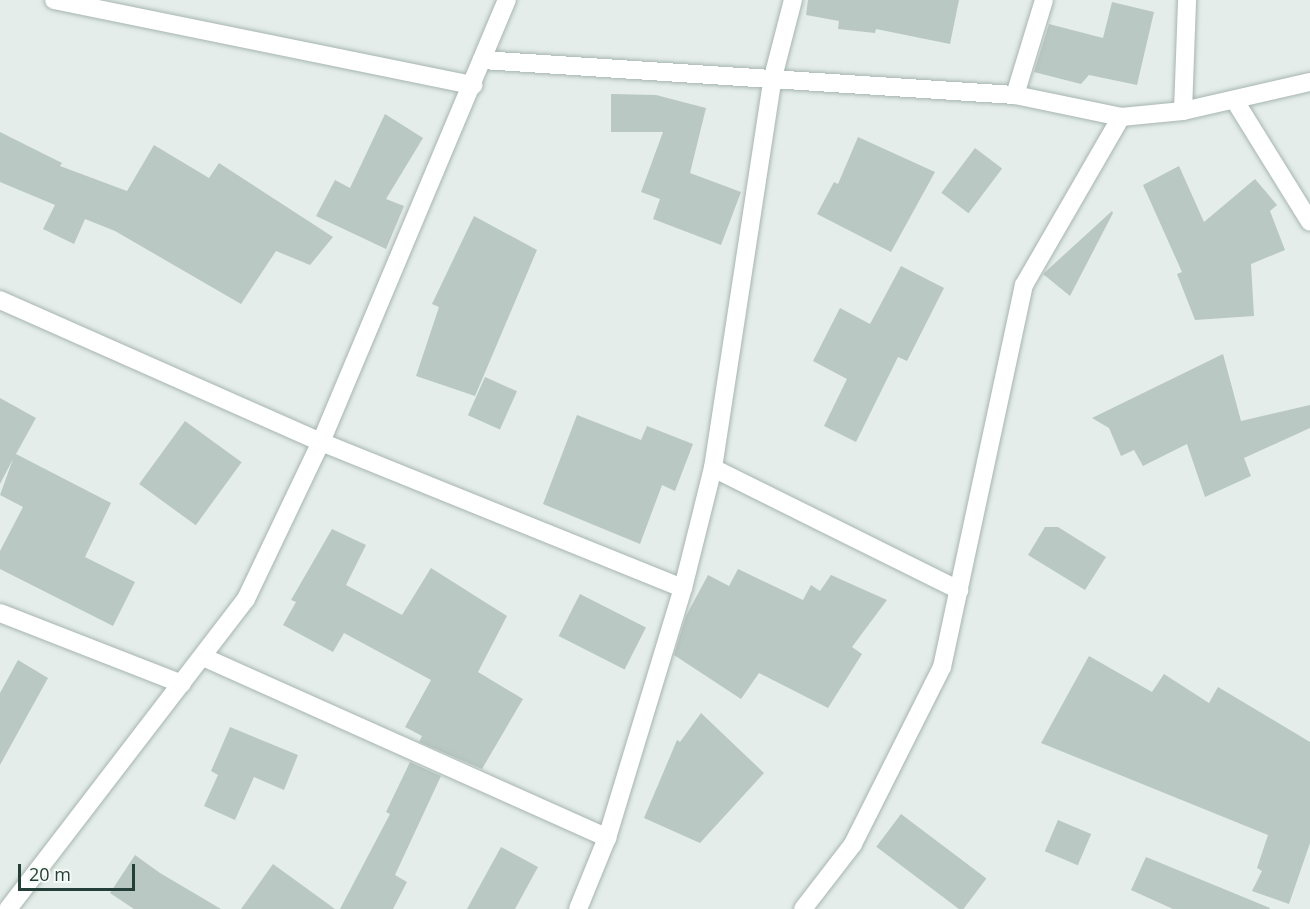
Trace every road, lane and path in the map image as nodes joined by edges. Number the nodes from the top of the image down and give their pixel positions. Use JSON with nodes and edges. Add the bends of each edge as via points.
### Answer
{"nodes":[{"id":1,"x":56,"y":0,"type":"edge"},
{"id":2,"x":507,"y":0,"type":"edge"},
{"id":3,"x":793,"y":0,"type":"edge"},
{"id":4,"x":1044,"y":0,"type":"edge"},
{"id":5,"x":1187,"y":0,"type":"edge"},
{"id":6,"x":482,"y":60,"type":"junction"},
{"id":7,"x":772,"y":81,"type":"junction"},
{"id":8,"x":1310,"y":82,"type":"edge"},
{"id":9,"x":473,"y":85,"type":"junction"},
{"id":10,"x":1015,"y":95,"type":"junction"},
{"id":11,"x":1235,"y":101,"type":"junction"},
{"id":12,"x":1183,"y":111,"type":"junction"},
{"id":13,"x":1121,"y":117,"type":"junction"},
{"id":14,"x":1310,"y":222,"type":"edge"},
{"id":15,"x":0,"y":300,"type":"edge"},
{"id":16,"x":321,"y":442,"type":"junction"},
{"id":17,"x":713,"y":468,"type":"junction"},
{"id":18,"x":683,"y":588,"type":"junction"},
{"id":19,"x":959,"y":590,"type":"junction"},
{"id":20,"x":0,"y":613,"type":"edge"},
{"id":21,"x":203,"y":657,"type":"junction"},
{"id":22,"x":182,"y":684,"type":"junction"},
{"id":23,"x":607,"y":838,"type":"junction"},
{"id":24,"x":8,"y":909,"type":"edge"},
{"id":25,"x":578,"y":909,"type":"edge"},
{"id":26,"x":802,"y":909,"type":"edge"}],
"edges":[{"from":1,"to":9,"type":"street"},
{"from":2,"to":6,"type":"street"},
{"from":3,"to":7,"type":"street"},
{"from":4,"to":10,"type":"street"},
{"from":5,"to":12,"type":"street"},
{"from":6,"to":7,"type":"street"},
{"from":6,"to":9,"type":"street"},
{"from":7,"to":10,"type":"street"},
{"from":7,"to":17,"type":"street"},
{"from":8,"to":11,"type":"street"},
{"from":9,"to":16,"type":"street"},
{"from":10,"to":13,"type":"street"},
{"from":11,"to":12,"type":"street"},
{"from":11,"to":14,"type":"street"},
{"from":12,"to":13,"type":"street"},
{"from":13,"to":19,"type":"street","via":[[1024,285]]},
{"from":15,"to":16,"type":"street"},
{"from":16,"to":18,"type":"street"},
{"from":16,"to":21,"type":"street","via":[[246,599]]},
{"from":17,"to":18,"type":"street"},
{"from":17,"to":19,"type":"street"},
{"from":18,"to":23,"type":"street"},
{"from":19,"to":26,"type":"street","via":[[942,667],[905,747],[852,844]]},
{"from":20,"to":22,"type":"street"},
{"from":21,"to":22,"type":"street"},
{"from":21,"to":23,"type":"street"},
{"from":22,"to":24,"type":"street"},
{"from":23,"to":25,"type":"street"}]}
